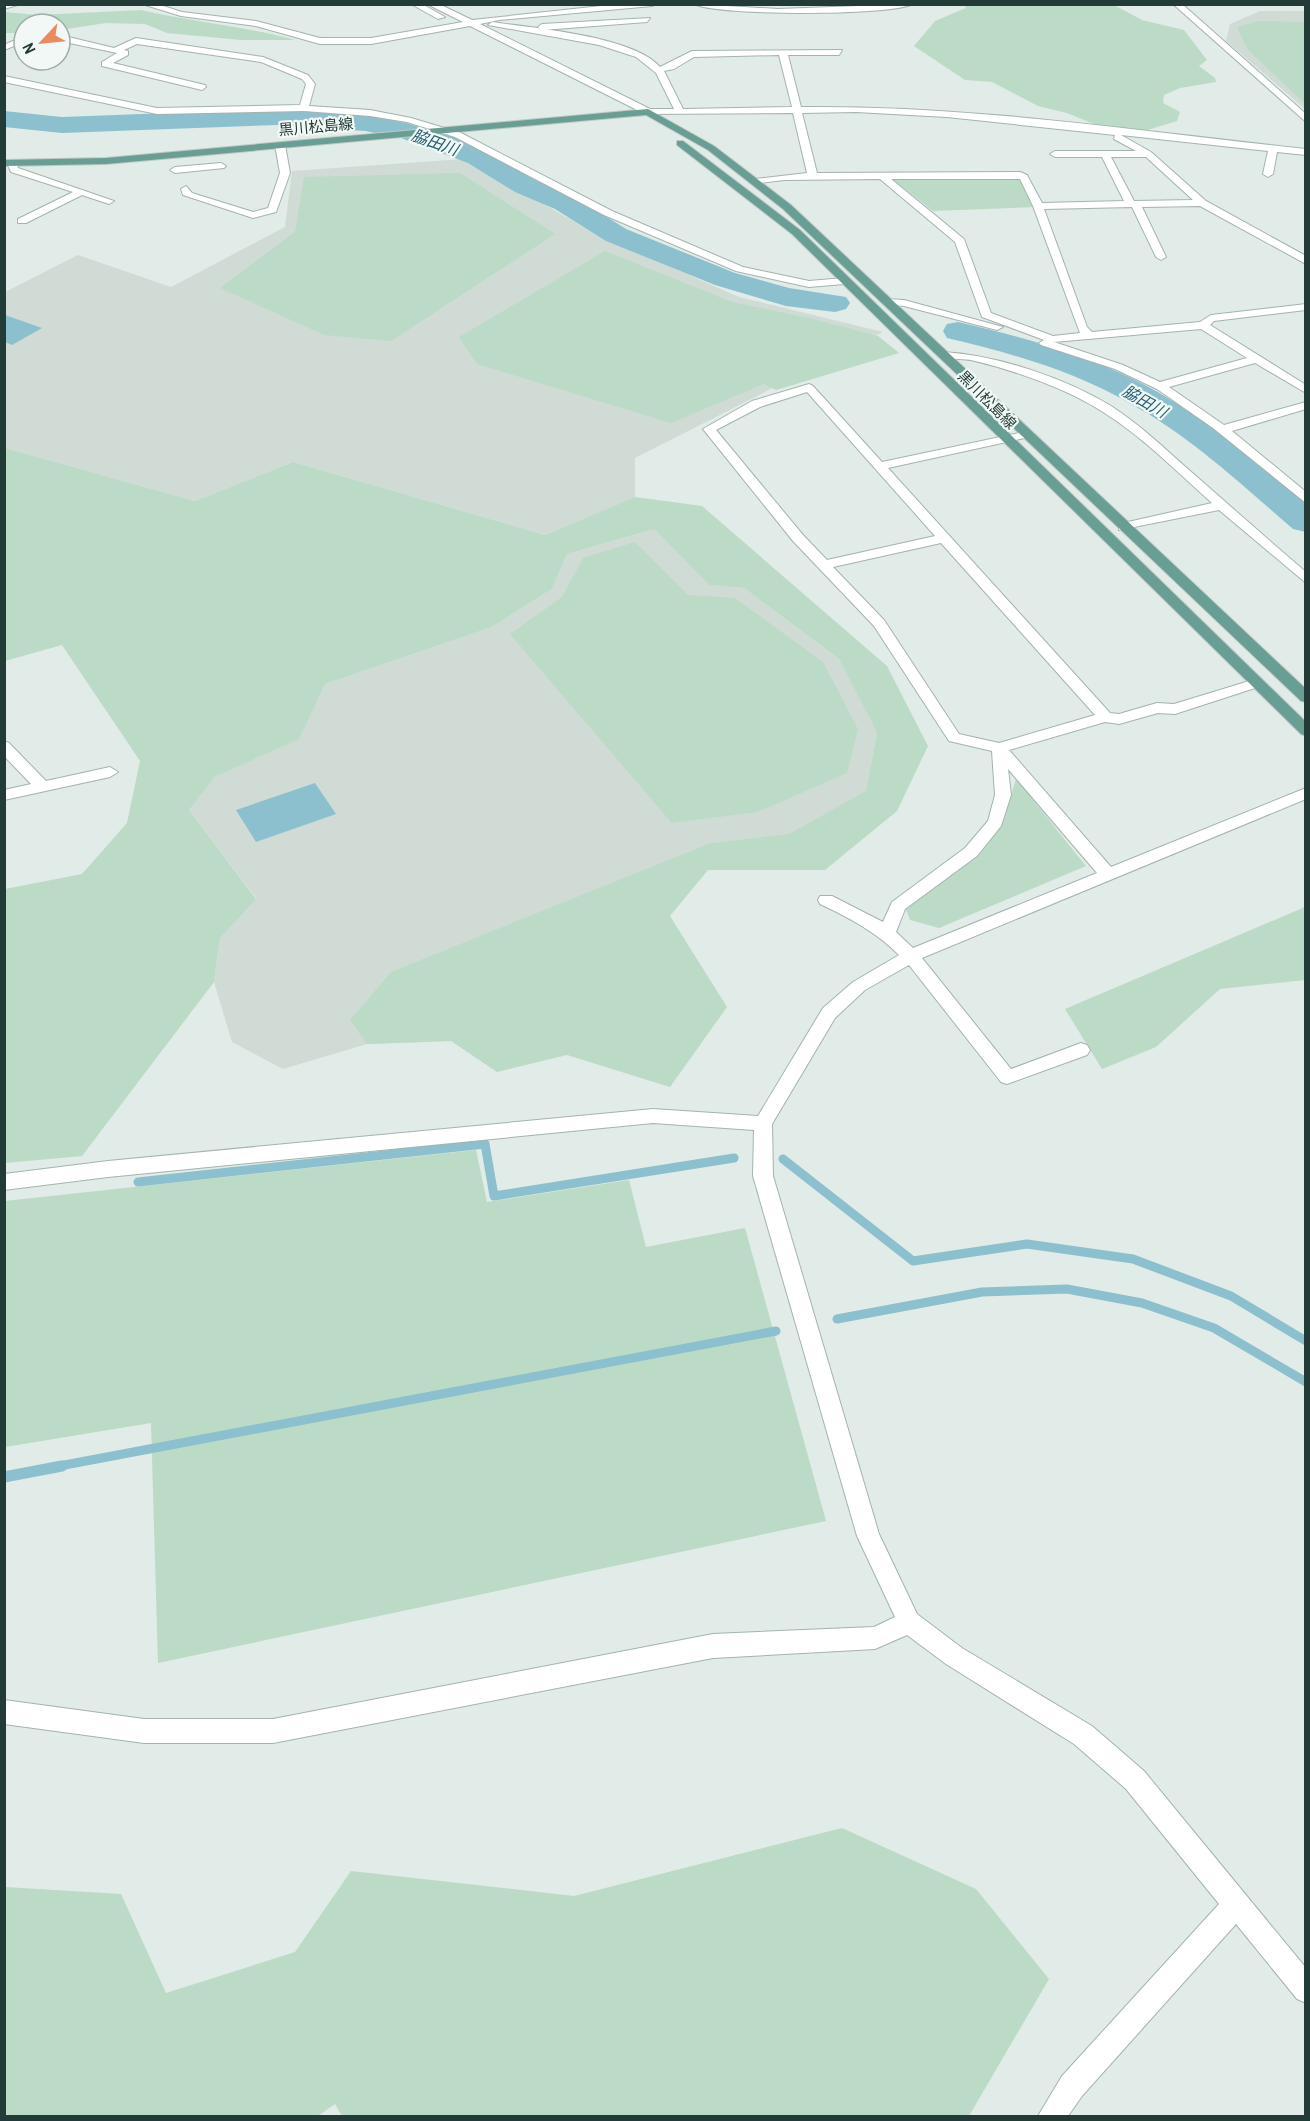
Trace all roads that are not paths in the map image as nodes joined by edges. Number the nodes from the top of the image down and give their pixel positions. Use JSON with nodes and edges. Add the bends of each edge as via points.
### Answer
{"nodes":[{"id":1,"x":17,"y":4,"type":"edge"},
{"id":2,"x":146,"y":4,"type":"edge"},
{"id":3,"x":431,"y":4,"type":"edge"},
{"id":4,"x":652,"y":4,"type":"edge"},
{"id":5,"x":698,"y":4,"type":"edge"},
{"id":6,"x":909,"y":4,"type":"edge"},
{"id":7,"x":1177,"y":4,"type":"edge"},
{"id":8,"x":418,"y":5,"type":"edge"},
{"id":9,"x":631,"y":5,"type":"edge"},
{"id":10,"x":703,"y":5,"type":"edge"},
{"id":11,"x":4,"y":7,"type":"edge"},
{"id":12,"x":843,"y":7,"type":"edge"},
{"id":13,"x":775,"y":8,"type":"edge"},
{"id":14,"x":647,"y":20,"type":"dead end"},
{"id":15,"x":476,"y":23,"type":"junction"},
{"id":16,"x":459,"y":26,"type":"junction"},
{"id":17,"x":514,"y":29,"type":"junction"},
{"id":18,"x":72,"y":41,"type":"edge"},
{"id":19,"x":115,"y":51,"type":"junction"},
{"id":20,"x":783,"y":52,"type":"junction"},
{"id":21,"x":839,"y":52,"type":"dead end"},
{"id":22,"x":658,"y":70,"type":"junction"},
{"id":23,"x":4,"y":79,"type":"edge"},
{"id":24,"x":202,"y":87,"type":"dead end"},
{"id":25,"x":963,"y":105,"type":"dead end"},
{"id":26,"x":304,"y":108,"type":"junction"},
{"id":27,"x":798,"y":108,"type":"junction"},
{"id":28,"x":856,"y":109,"type":"junction"},
{"id":29,"x":679,"y":110,"type":"junction"},
{"id":30,"x":648,"y":112,"type":"junction"},
{"id":31,"x":630,"y":113,"type":"junction"},
{"id":32,"x":1060,"y":114,"type":"dead end"},
{"id":33,"x":1305,"y":119,"type":"edge"},
{"id":34,"x":440,"y":130,"type":"junction"},
{"id":35,"x":1105,"y":132,"type":"junction"},
{"id":36,"x":280,"y":145,"type":"junction"},
{"id":37,"x":1273,"y":148,"type":"junction"},
{"id":38,"x":1305,"y":152,"type":"edge"},
{"id":39,"x":188,"y":154,"type":"junction"},
{"id":40,"x":1055,"y":154,"type":"dead end"},
{"id":41,"x":1105,"y":154,"type":"junction"},
{"id":42,"x":1149,"y":154,"type":"junction"},
{"id":43,"x":8,"y":163,"type":"edge"},
{"id":44,"x":221,"y":166,"type":"dead end"},
{"id":45,"x":198,"y":168,"type":"junction"},
{"id":46,"x":175,"y":170,"type":"dead end"},
{"id":47,"x":1268,"y":174,"type":"dead end"},
{"id":48,"x":813,"y":176,"type":"junction"},
{"id":49,"x":882,"y":176,"type":"junction"},
{"id":50,"x":756,"y":182,"type":"junction"},
{"id":51,"x":186,"y":189,"type":"dead end"},
{"id":52,"x":81,"y":192,"type":"junction"},
{"id":53,"x":109,"y":201,"type":"dead end"},
{"id":54,"x":1202,"y":203,"type":"junction"},
{"id":55,"x":1132,"y":204,"type":"junction"},
{"id":56,"x":1038,"y":206,"type":"junction"},
{"id":57,"x":22,"y":221,"type":"dead end"},
{"id":58,"x":1161,"y":257,"type":"dead end"},
{"id":59,"x":1305,"y":261,"type":"edge"},
{"id":60,"x":844,"y":281,"type":"junction"},
{"id":61,"x":887,"y":302,"type":"junction"},
{"id":62,"x":1305,"y":307,"type":"edge"},
{"id":63,"x":1203,"y":325,"type":"junction"},
{"id":64,"x":1089,"y":336,"type":"junction"},
{"id":65,"x":1048,"y":341,"type":"junction"},
{"id":66,"x":943,"y":355,"type":"junction"},
{"id":67,"x":1256,"y":359,"type":"junction"},
{"id":68,"x":1159,"y":386,"type":"junction"},
{"id":69,"x":1305,"y":390,"type":"edge"},
{"id":70,"x":1305,"y":405,"type":"edge"},
{"id":71,"x":1224,"y":429,"type":"junction"},
{"id":72,"x":1025,"y":434,"type":"junction"},
{"id":73,"x":1004,"y":438,"type":"junction"},
{"id":74,"x":879,"y":466,"type":"junction"},
{"id":75,"x":1305,"y":499,"type":"edge"},
{"id":76,"x":1222,"y":506,"type":"junction"},
{"id":77,"x":1124,"y":527,"type":"junction"},
{"id":78,"x":944,"y":538,"type":"junction"},
{"id":79,"x":824,"y":565,"type":"junction"},
{"id":80,"x":1305,"y":579,"type":"edge"},
{"id":81,"x":1256,"y":683,"type":"junction"},
{"id":82,"x":1305,"y":698,"type":"edge"},
{"id":83,"x":1105,"y":717,"type":"junction"},
{"id":84,"x":1305,"y":731,"type":"edge"},
{"id":85,"x":4,"y":746,"type":"edge"},
{"id":86,"x":999,"y":748,"type":"junction"},
{"id":87,"x":110,"y":772,"type":"dead end"},
{"id":88,"x":43,"y":787,"type":"junction"},
{"id":89,"x":1305,"y":793,"type":"edge"},
{"id":90,"x":4,"y":795,"type":"edge"},
{"id":91,"x":1108,"y":875,"type":"junction"},
{"id":92,"x":826,"y":900,"type":"dead end"},
{"id":93,"x":887,"y":933,"type":"junction"},
{"id":94,"x":911,"y":956,"type":"junction"},
{"id":95,"x":1081,"y":1050,"type":"dead end"},
{"id":96,"x":763,"y":1124,"type":"junction"},
{"id":97,"x":4,"y":1182,"type":"edge"},
{"id":98,"x":909,"y":1622,"type":"junction"},
{"id":99,"x":4,"y":1712,"type":"edge"},
{"id":100,"x":1236,"y":1906,"type":"junction"},
{"id":101,"x":1305,"y":1990,"type":"edge"},
{"id":102,"x":1052,"y":2116,"type":"edge"}],
"edges":[{"from":1,"to":11,"type":"street"},
{"from":2,"to":16,"type":"street","via":[[181,14],[256,24],[320,41],[371,41]]},
{"from":3,"to":15,"type":"street"},
{"from":4,"to":9,"type":"street"},
{"from":5,"to":10,"type":"street"},
{"from":6,"to":12,"type":"street"},
{"from":7,"to":33,"type":"street"},
{"from":8,"to":16,"type":"street"},
{"from":9,"to":15,"type":"street"},
{"from":10,"to":13,"type":"street"},
{"from":12,"to":13,"type":"street"},
{"from":14,"to":17,"type":"street"},
{"from":15,"to":16,"type":"street"},
{"from":15,"to":17,"type":"street"},
{"from":15,"to":30,"type":"street"},
{"from":16,"to":31,"type":"street"},
{"from":17,"to":22,"type":"street","via":[[629,51],[650,61]]},
{"from":18,"to":19,"type":"street"},
{"from":19,"to":24,"type":"street","via":[[125,53],[105,64]]},
{"from":19,"to":26,"type":"street","via":[[136,41],[263,60],[305,77],[311,84]]},
{"from":20,"to":21,"type":"street"},
{"from":20,"to":22,"type":"street","via":[[692,54]]},
{"from":20,"to":27,"type":"street"},
{"from":22,"to":29,"type":"street"},
{"from":23,"to":26,"type":"street","via":[[148,111]]},
{"from":25,"to":28,"type":"street"},
{"from":26,"to":34,"type":"street","via":[[370,113]]},
{"from":27,"to":28,"type":"street"},
{"from":27,"to":29,"type":"street"},
{"from":27,"to":48,"type":"street"},
{"from":28,"to":35,"type":"street","via":[[947,114]]},
{"from":29,"to":30,"type":"street"},
{"from":30,"to":31,"type":"main road","name":"黒川松島線"},
{"from":30,"to":50,"type":"main road","name":"黒川松島線","via":[[711,148]]},
{"from":31,"to":34,"type":"main road","name":"黒川松島線"},
{"from":31,"to":60,"type":"main road","name":"黒川松島線","via":[[699,156],[753,197],[796,232]]},
{"from":32,"to":35,"type":"street"},
{"from":34,"to":36,"type":"main road","name":"黒川松島線"},
{"from":34,"to":60,"type":"street","via":[[458,135],[608,213],[740,269],[809,284]]},
{"from":35,"to":37,"type":"street"},
{"from":35,"to":42,"type":"street"},
{"from":36,"to":39,"type":"main road","name":"黒川松島線"},
{"from":36,"to":51,"type":"street","via":[[285,173],[272,210],[252,215],[188,195]]},
{"from":37,"to":38,"type":"street"},
{"from":37,"to":47,"type":"street"},
{"from":39,"to":43,"type":"main road","name":"黒川松島線"},
{"from":39,"to":45,"type":"street"},
{"from":40,"to":41,"type":"street"},
{"from":41,"to":42,"type":"street"},
{"from":41,"to":55,"type":"street"},
{"from":42,"to":54,"type":"street"},
{"from":43,"to":52,"type":"street","via":[[14,171]]},
{"from":44,"to":45,"type":"street"},
{"from":45,"to":46,"type":"street"},
{"from":48,"to":49,"type":"street"},
{"from":48,"to":50,"type":"street"},
{"from":49,"to":56,"type":"street","via":[[1020,175]]},
{"from":49,"to":65,"type":"street","via":[[960,241],[986,315]]},
{"from":50,"to":61,"type":"main road","name":"黒川松島線"},
{"from":52,"to":53,"type":"street"},
{"from":52,"to":57,"type":"street"},
{"from":54,"to":55,"type":"street"},
{"from":54,"to":59,"type":"street"},
{"from":55,"to":56,"type":"street"},
{"from":55,"to":58,"type":"street"},
{"from":56,"to":64,"type":"street","via":[[1082,328]]},
{"from":60,"to":73,"type":"main road","name":"黒川松島線"},
{"from":61,"to":65,"type":"street","via":[[971,319]]},
{"from":61,"to":66,"type":"main road","name":"黒川松島線"},
{"from":62,"to":63,"type":"street","via":[[1211,318]]},
{"from":63,"to":64,"type":"street"},
{"from":63,"to":67,"type":"street"},
{"from":64,"to":65,"type":"street"},
{"from":65,"to":68,"type":"street"},
{"from":66,"to":72,"type":"main road","name":"黒川松島線"},
{"from":66,"to":76,"type":"street","via":[[975,357],[1018,371],[1107,409]]},
{"from":67,"to":68,"type":"street"},
{"from":67,"to":69,"type":"street"},
{"from":68,"to":71,"type":"street"},
{"from":70,"to":71,"type":"street"},
{"from":71,"to":75,"type":"street"},
{"from":72,"to":73,"type":"street"},
{"from":72,"to":77,"type":"main road","name":"黒川松島線"},
{"from":73,"to":74,"type":"street"},
{"from":73,"to":81,"type":"main road","name":"黒川松島線"},
{"from":74,"to":78,"type":"street"},
{"from":74,"to":79,"type":"street","via":[[809,388],[756,404],[709,429]]},
{"from":76,"to":77,"type":"street"},
{"from":76,"to":80,"type":"street"},
{"from":77,"to":82,"type":"main road","name":"黒川松島線"},
{"from":78,"to":79,"type":"street"},
{"from":78,"to":83,"type":"street"},
{"from":79,"to":86,"type":"street","via":[[879,622],[954,738]]},
{"from":81,"to":83,"type":"street","via":[[1175,709],[1157,708],[1119,719]]},
{"from":81,"to":84,"type":"main road","name":"黒川松島線"},
{"from":83,"to":86,"type":"street"},
{"from":85,"to":88,"type":"street"},
{"from":86,"to":91,"type":"street"},
{"from":86,"to":93,"type":"street","via":[[1003,795],[995,822],[971,852],[898,906]]},
{"from":87,"to":88,"type":"street"},
{"from":88,"to":90,"type":"street"},
{"from":89,"to":91,"type":"street"},
{"from":91,"to":94,"type":"street"},
{"from":92,"to":93,"type":"street"},
{"from":93,"to":94,"type":"street"},
{"from":94,"to":95,"type":"street","via":[[1006,1077]]},
{"from":94,"to":96,"type":"street","via":[[859,986],[828,1013]]},
{"from":96,"to":97,"type":"street","via":[[653,1116]]},
{"from":96,"to":98,"type":"street","via":[[763,1176],[864,1525]]},
{"from":98,"to":99,"type":"street","via":[[875,1638],[713,1646],[273,1731],[144,1731]]},
{"from":98,"to":100,"type":"street","via":[[954,1656],[1083,1736],[1135,1780]]},
{"from":100,"to":101,"type":"street"},
{"from":100,"to":102,"type":"street","via":[[1072,2086]]}]}
